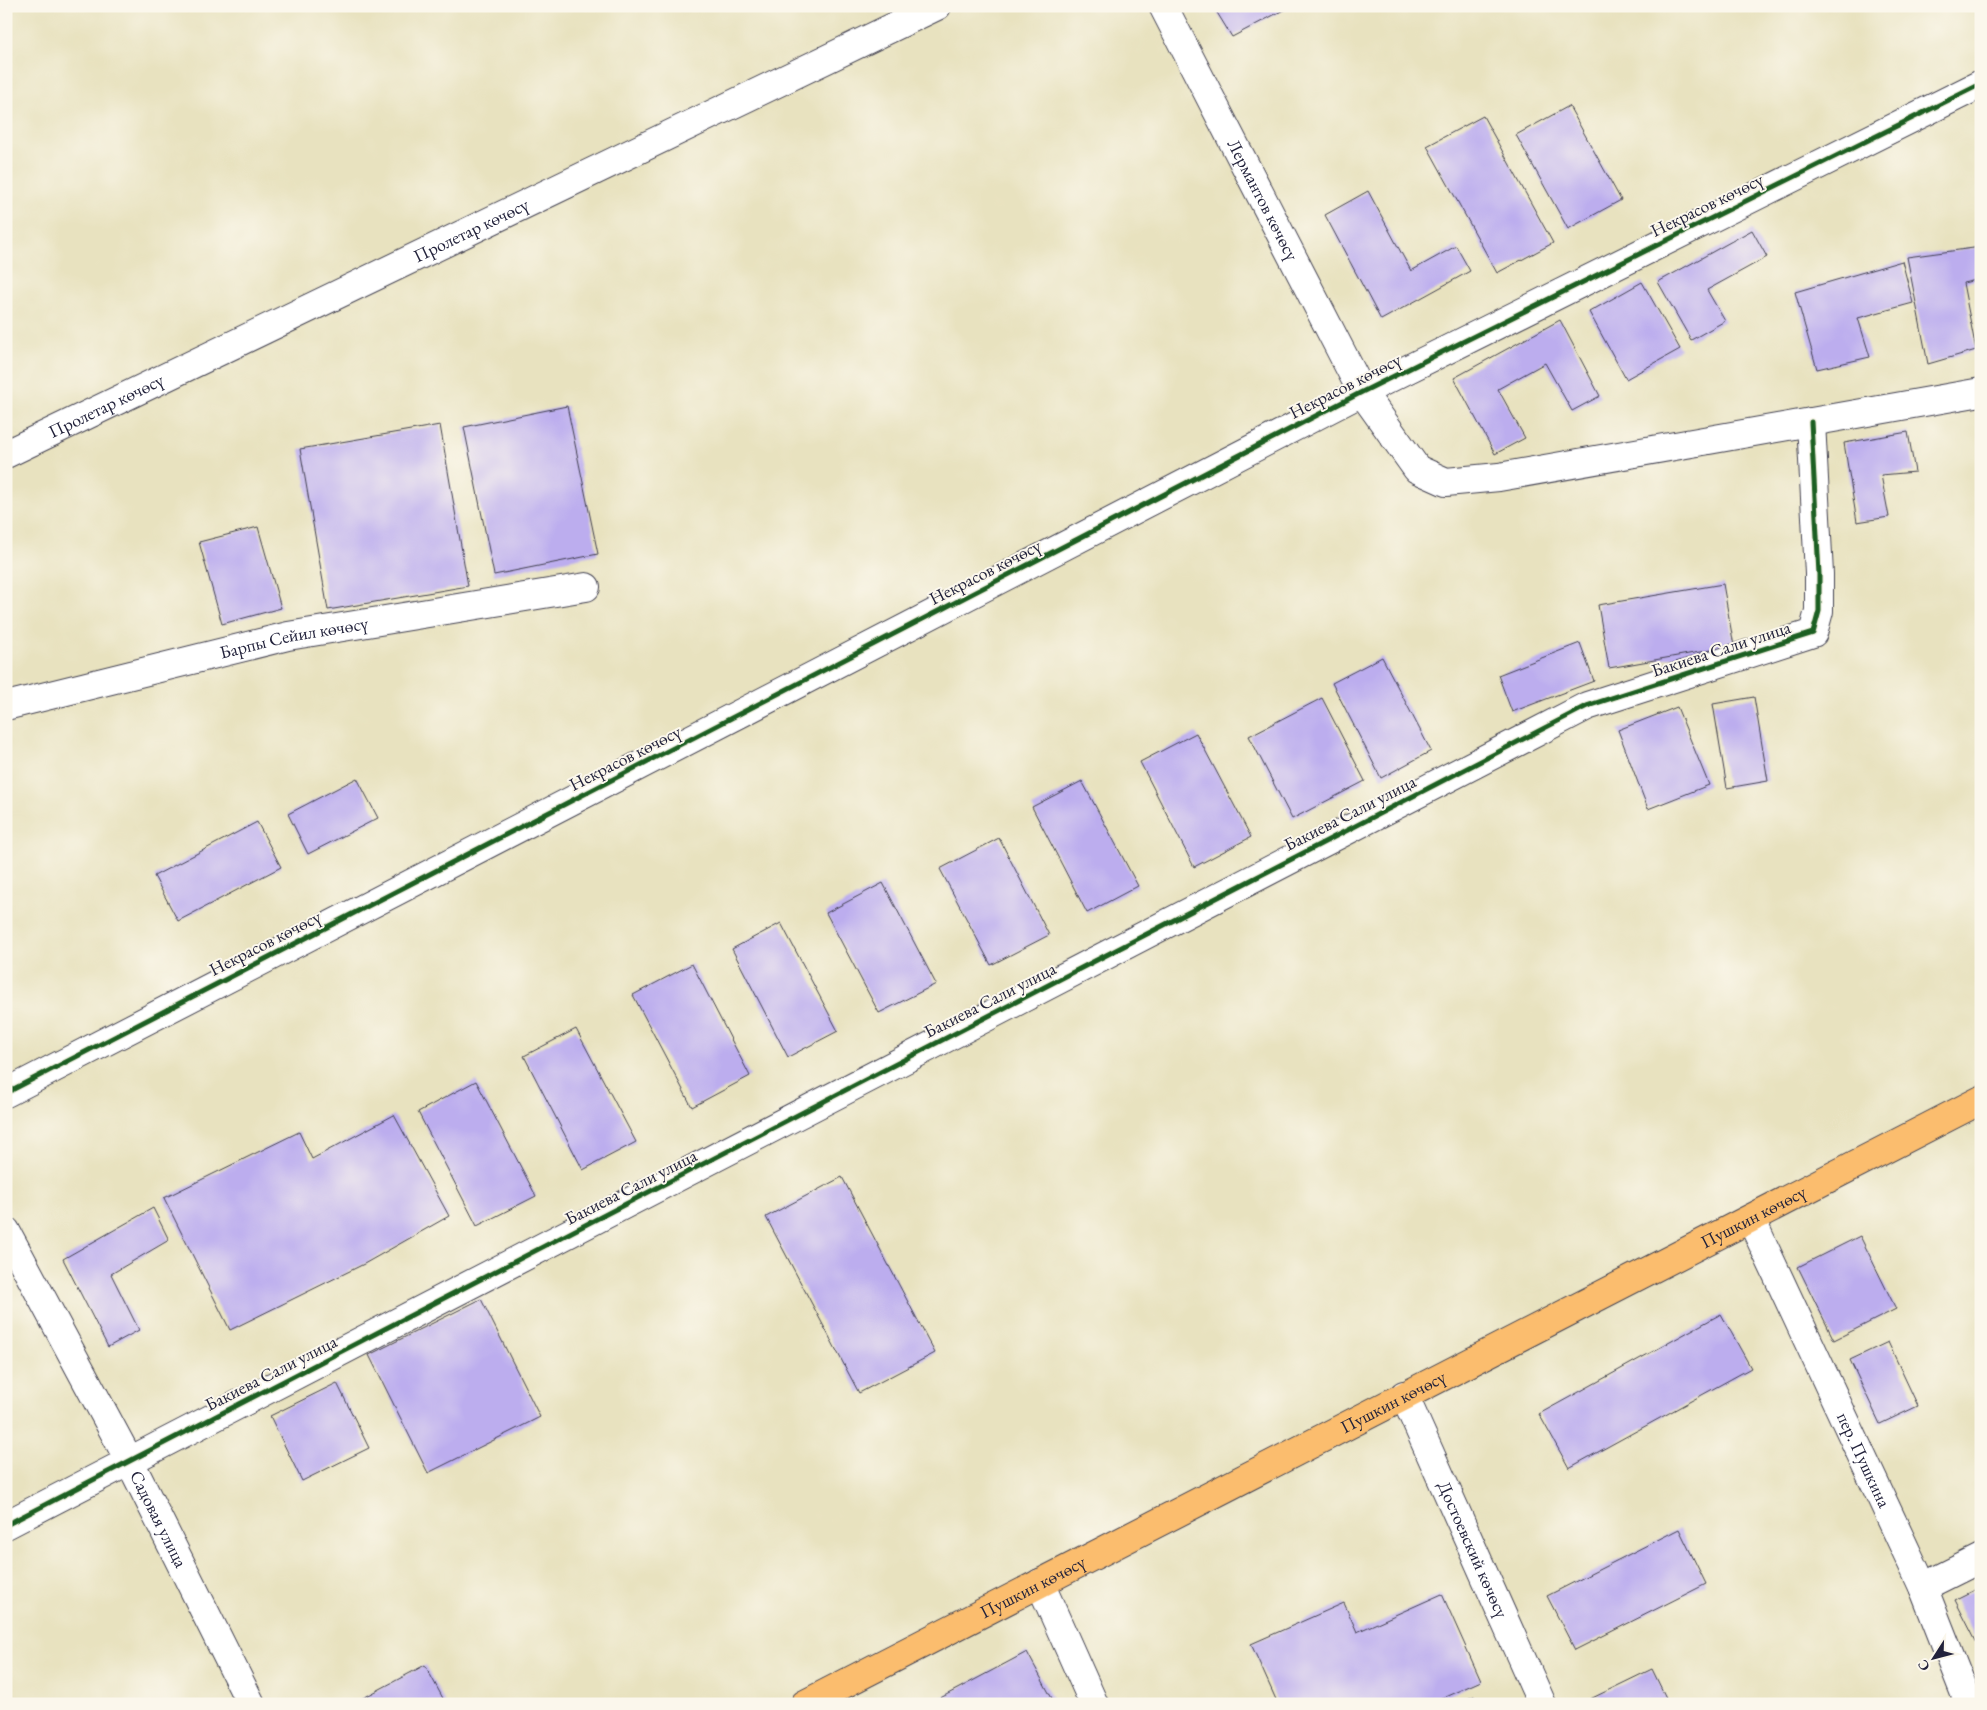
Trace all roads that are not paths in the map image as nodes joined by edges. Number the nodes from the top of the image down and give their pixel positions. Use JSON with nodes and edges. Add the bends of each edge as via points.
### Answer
{"nodes":[{"id":1,"x":937,"y":6,"type":"edge"},
{"id":2,"x":1163,"y":6,"type":"edge"},
{"id":3,"x":1981,"y":84,"type":"edge"},
{"id":4,"x":1362,"y":392,"type":"junction"},
{"id":5,"x":1981,"y":392,"type":"edge"},
{"id":6,"x":1811,"y":422,"type":"junction"},
{"id":7,"x":6,"y":454,"type":"edge"},
{"id":8,"x":586,"y":587,"type":"dead end"},
{"id":9,"x":6,"y":706,"type":"edge"},
{"id":10,"x":6,"y":1093,"type":"edge"},
{"id":11,"x":1981,"y":1100,"type":"edge"},
{"id":12,"x":1752,"y":1219,"type":"junction"},
{"id":13,"x":6,"y":1231,"type":"edge"},
{"id":14,"x":1404,"y":1395,"type":"junction"},
{"id":15,"x":130,"y":1462,"type":"junction"},
{"id":16,"x":6,"y":1525,"type":"edge"},
{"id":17,"x":1981,"y":1558,"type":"edge"},
{"id":18,"x":1040,"y":1584,"type":"junction"},
{"id":19,"x":1923,"y":1587,"type":"junction"},
{"id":20,"x":251,"y":1704,"type":"edge"},
{"id":21,"x":805,"y":1704,"type":"edge"},
{"id":22,"x":1094,"y":1704,"type":"edge"},
{"id":23,"x":1542,"y":1704,"type":"edge"},
{"id":24,"x":1969,"y":1704,"type":"edge"}],
"edges":[{"from":1,"to":7,"type":"street","name":"Пролетар көчөсү"},
{"from":2,"to":4,"type":"street","name":"Лермантов көчөсү"},
{"from":3,"to":4,"type":"street","name":"Некрасов көчөсү"},
{"from":4,"to":6,"type":"street","name":"Лермантов көчөсү","via":[[1417,469],[1446,482],[1499,477]]},
{"from":4,"to":10,"type":"street","name":"Некрасов көчөсү"},
{"from":5,"to":6,"type":"street","name":"Лермантов көчөсү"},
{"from":6,"to":15,"type":"street","name":"Бакиева Сали улица","via":[[1819,574],[1819,611],[1813,633],[1587,706]]},
{"from":8,"to":9,"type":"street","name":"Барпы Сейил көчөсү","via":[[288,636]]},
{"from":11,"to":12,"type":"highway","name":"Пушкин көчөсү"},
{"from":12,"to":14,"type":"highway","name":"Пушкин көчөсү"},
{"from":12,"to":19,"type":"street","name":"пер. Пушкина"},
{"from":13,"to":15,"type":"street","name":"Садовая улица"},
{"from":14,"to":18,"type":"highway","name":"Пушкин көчөсү"},
{"from":14,"to":23,"type":"street","name":"Достоевский көчөсү"},
{"from":15,"to":16,"type":"street","name":"Бакиева Сали улица"},
{"from":15,"to":20,"type":"street","name":"Садовая улица"},
{"from":17,"to":19,"type":"street"},
{"from":18,"to":21,"type":"highway","name":"Пушкин көчөсү"},
{"from":18,"to":22,"type":"street"},
{"from":19,"to":24,"type":"street","name":"пер. Пушкина"}]}
